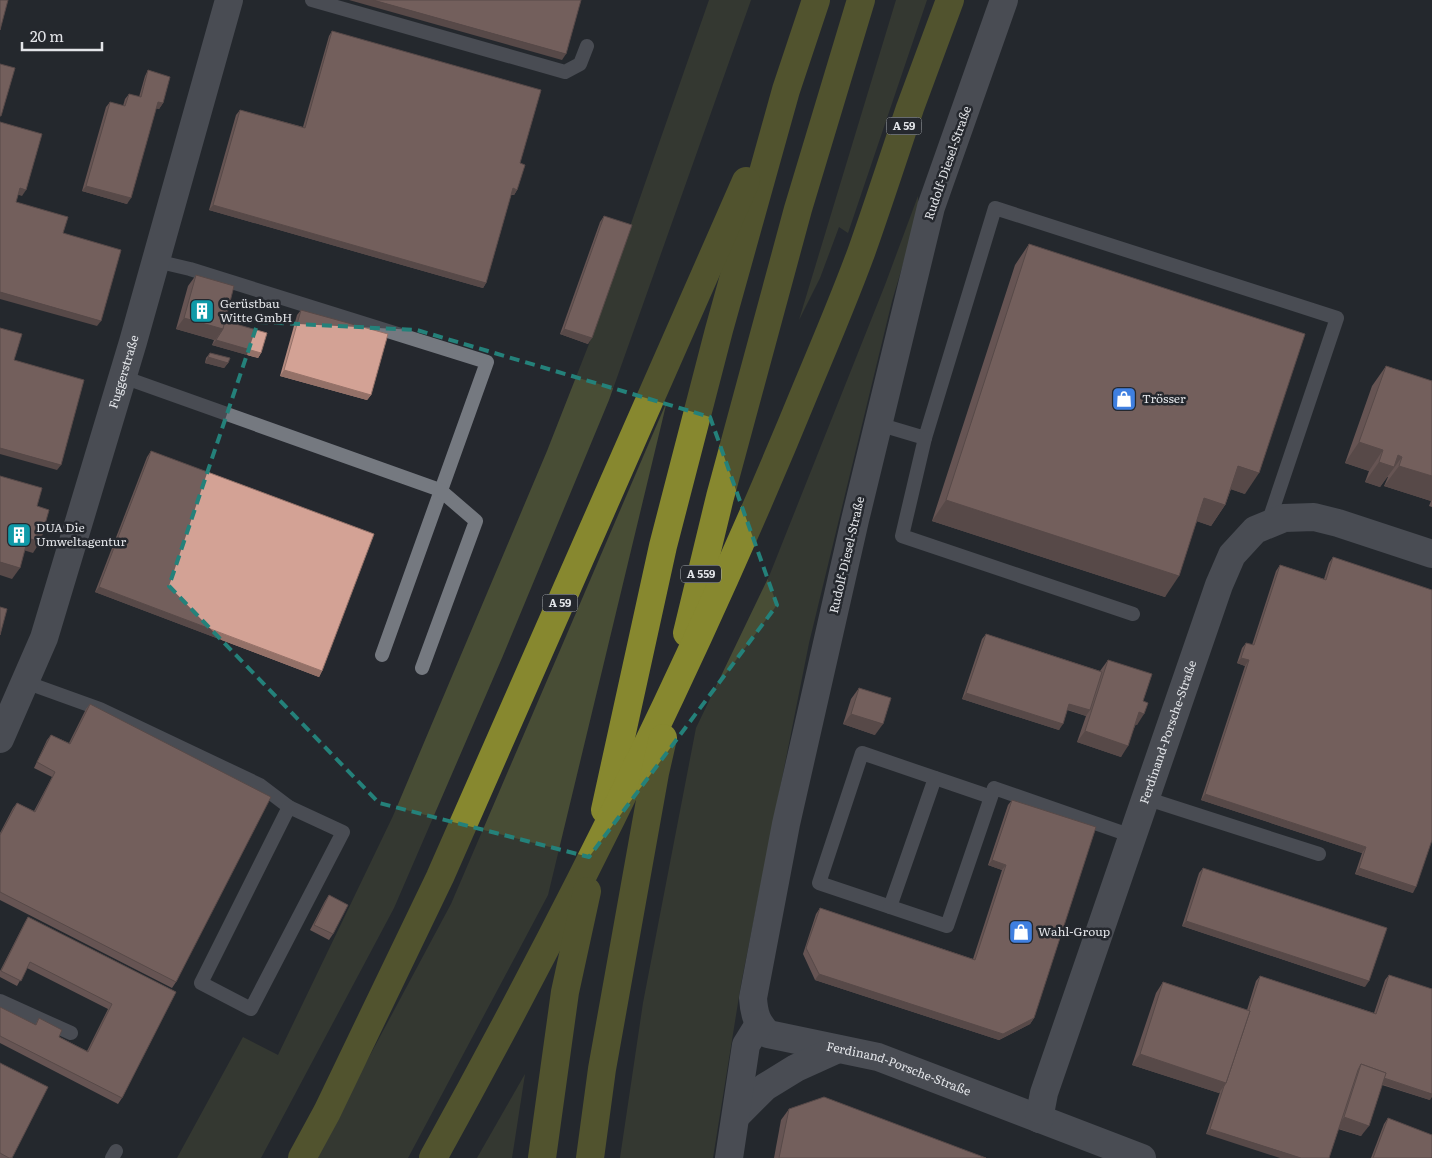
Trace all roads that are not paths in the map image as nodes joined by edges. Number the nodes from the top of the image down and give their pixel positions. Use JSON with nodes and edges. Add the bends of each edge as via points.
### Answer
{"nodes":[{"id":1,"x":229,"y":0,"type":"edge"},
{"id":2,"x":312,"y":0,"type":"edge"},
{"id":3,"x":816,"y":0,"type":"edge"},
{"id":4,"x":861,"y":0,"type":"edge"},
{"id":5,"x":950,"y":0,"type":"edge"},
{"id":6,"x":1004,"y":0,"type":"edge"},
{"id":7,"x":587,"y":46,"type":"dead end"},
{"id":8,"x":786,"y":90,"type":"junction"},
{"id":9,"x":156,"y":261,"type":"junction"},
{"id":10,"x":123,"y":377,"type":"junction"},
{"id":11,"x":878,"y":424,"type":"junction"},
{"id":12,"x":925,"y":438,"type":"junction"},
{"id":13,"x":440,"y":490,"type":"junction"},
{"id":14,"x":1267,"y":525,"type":"junction"},
{"id":15,"x":1432,"y":554,"type":"edge"},
{"id":16,"x":1134,"y":614,"type":"dead end"},
{"id":17,"x":382,"y":655,"type":"dead end"},
{"id":18,"x":422,"y":668,"type":"dead end"},
{"id":19,"x":25,"y":682,"type":"junction"},
{"id":20,"x":0,"y":739,"type":"edge"},
{"id":21,"x":935,"y":778,"type":"junction"},
{"id":22,"x":991,"y":797,"type":"junction"},
{"id":23,"x":1145,"y":798,"type":"junction"},
{"id":24,"x":289,"y":807,"type":"junction"},
{"id":25,"x":1132,"y":836,"type":"junction"},
{"id":26,"x":1319,"y":854,"type":"dead end"},
{"id":27,"x":890,"y":907,"type":"junction"},
{"id":28,"x":0,"y":1000,"type":"edge"},
{"id":29,"x":759,"y":1024,"type":"junction"},
{"id":30,"x":71,"y":1033,"type":"dead end"},
{"id":31,"x":838,"y":1049,"type":"junction"},
{"id":32,"x":736,"y":1116,"type":"junction"},
{"id":33,"x":1039,"y":1119,"type":"junction"},
{"id":34,"x":302,"y":1158,"type":"edge"},
{"id":35,"x":433,"y":1158,"type":"edge"},
{"id":36,"x":542,"y":1158,"type":"edge"},
{"id":37,"x":590,"y":1158,"type":"edge"},
{"id":38,"x":729,"y":1158,"type":"edge"},
{"id":39,"x":1142,"y":1158,"type":"edge"}],
"edges":[{"from":1,"to":9,"type":"street","name":"Fuggerstraße"},
{"from":2,"to":7,"type":"lane","via":[[565,72],[580,64]]},
{"from":3,"to":8,"type":"highway","number":"A 59"},
{"from":4,"to":37,"type":"highway","number":"A 559","via":[[798,208],[688,625],[653,782],[602,1068]]},
{"from":5,"to":35,"type":"highway","number":"A 59","via":[[860,253],[752,517],[680,678],[559,925]]},
{"from":6,"to":11,"type":"street","name":"Rudolf-Diesel-Straße","via":[[931,207]]},
{"from":8,"to":34,"type":"highway","number":"A 59","via":[[440,877]]},
{"from":8,"to":36,"type":"highway","via":[[662,546],[565,992]]},
{"from":9,"to":10,"type":"street","name":"Fuggerstraße"},
{"from":9,"to":13,"type":"lane","via":[[487,362]]},
{"from":10,"to":13,"type":"lane"},
{"from":10,"to":19,"type":"street","name":"Fuggerstraße","via":[[44,638]]},
{"from":11,"to":12,"type":"lane"},
{"from":11,"to":29,"type":"street","name":"Rudolf-Diesel-Straße","via":[[784,835],[753,998],[753,1012]]},
{"from":12,"to":14,"type":"lane","via":[[995,208],[1338,318]]},
{"from":12,"to":16,"type":"lane","via":[[902,536]]},
{"from":13,"to":17,"type":"lane"},
{"from":13,"to":18,"type":"lane","via":[[476,521]]},
{"from":14,"to":15,"type":"street","name":"Ferdinand-Porsche-Straße","via":[[1284,518],[1314,517]]},
{"from":14,"to":23,"type":"street","name":"Ferdinand-Porsche-Straße","via":[[1255,530],[1232,555]]},
{"from":19,"to":20,"type":"street","name":"Fuggerstraße"},
{"from":19,"to":24,"type":"lane","via":[[118,717],[260,785]]},
{"from":21,"to":22,"type":"lane"},
{"from":21,"to":27,"type":"lane"},
{"from":21,"to":27,"type":"lane","via":[[862,753],[819,883]]},
{"from":22,"to":25,"type":"lane","via":[[994,788]]},
{"from":22,"to":27,"type":"lane","via":[[946,926]]},
{"from":23,"to":25,"type":"street","name":"Ferdinand-Porsche-Straße"},
{"from":23,"to":26,"type":"lane"},
{"from":24,"to":24,"type":"lane","via":[[201,983],[251,1009],[343,832]]},
{"from":25,"to":33,"type":"street","name":"Ferdinand-Porsche-Straße","via":[[1044,1093]]},
{"from":28,"to":30,"type":"lane"},
{"from":29,"to":31,"type":"street","name":"Ferdinand-Porsche-Straße","via":[[768,1034]]},
{"from":29,"to":32,"type":"street","via":[[746,1045]]},
{"from":31,"to":32,"type":"street","via":[[796,1068],[765,1087]]},
{"from":31,"to":33,"type":"street","name":"Ferdinand-Porsche-Straße","via":[[878,1057]]},
{"from":32,"to":38,"type":"street"},
{"from":33,"to":39,"type":"street","name":"Ferdinand-Porsche-Straße"}]}
